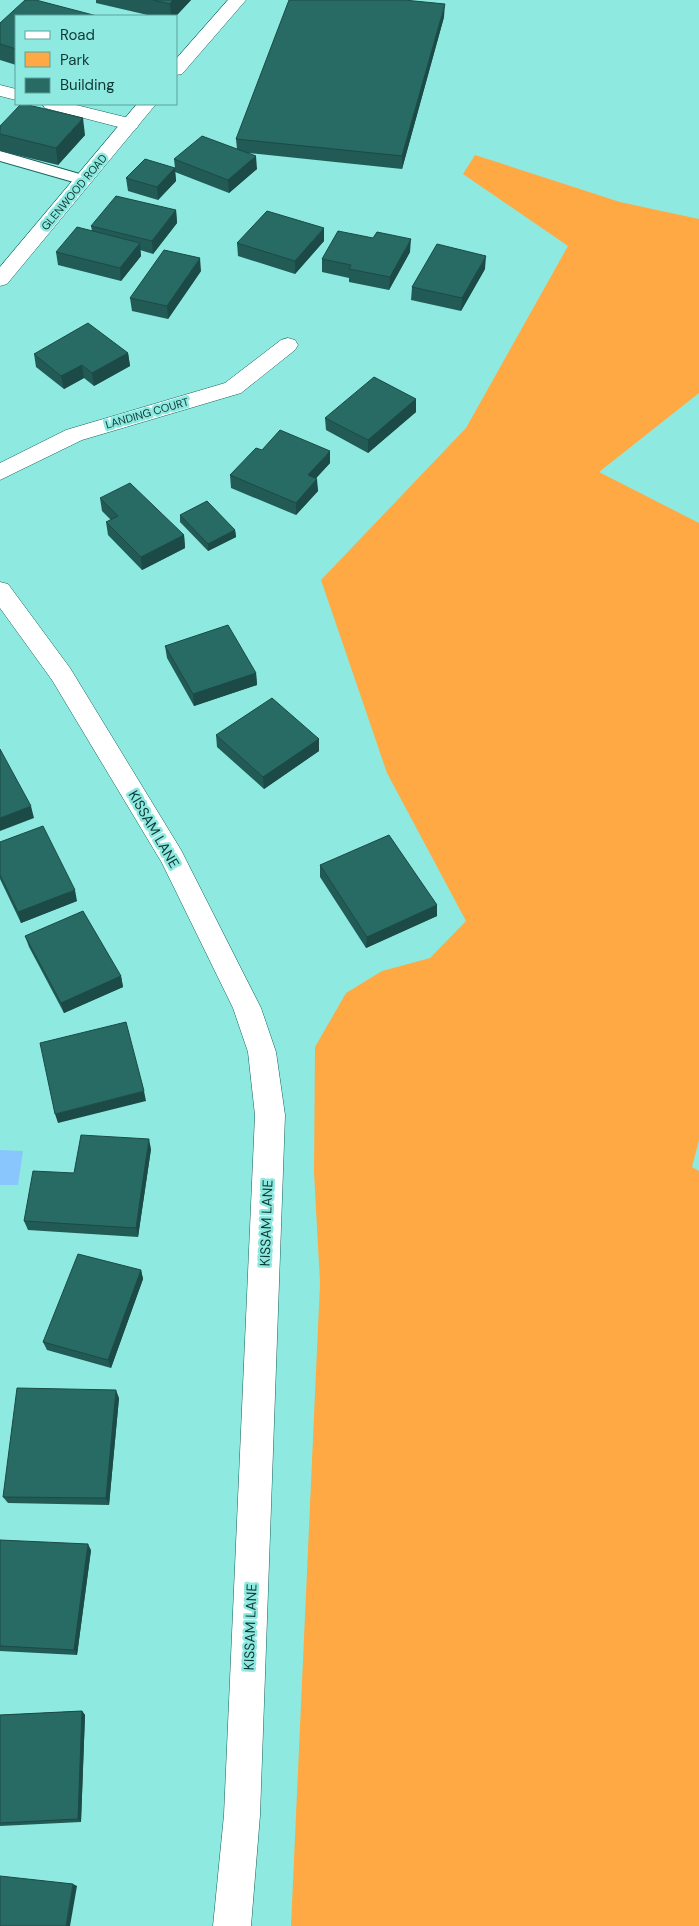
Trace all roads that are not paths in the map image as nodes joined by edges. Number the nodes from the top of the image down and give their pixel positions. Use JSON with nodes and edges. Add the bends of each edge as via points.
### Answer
{"nodes":[{"id":1,"x":237,"y":0,"type":"edge"},
{"id":2,"x":178,"y":68,"type":"edge"},
{"id":3,"x":0,"y":90,"type":"edge"},
{"id":4,"x":15,"y":100,"type":"edge"},
{"id":5,"x":55,"y":105,"type":"edge"},
{"id":6,"x":146,"y":105,"type":"edge"},
{"id":7,"x":130,"y":124,"type":"junction"},
{"id":8,"x":0,"y":156,"type":"edge"},
{"id":9,"x":84,"y":180,"type":"junction"},
{"id":10,"x":0,"y":280,"type":"edge"},
{"id":11,"x":288,"y":345,"type":"dead end"},
{"id":12,"x":0,"y":472,"type":"edge"},
{"id":13,"x":0,"y":590,"type":"edge"},
{"id":14,"x":232,"y":1926,"type":"edge"}],
"edges":[{"from":1,"to":2,"type":"street"},
{"from":3,"to":4,"type":"street"},
{"from":5,"to":7,"type":"street"},
{"from":6,"to":7,"type":"street","name":"GLENWOOD ROAD"},
{"from":7,"to":9,"type":"street","name":"GLENWOOD ROAD"},
{"from":8,"to":9,"type":"lane"},
{"from":9,"to":10,"type":"street","name":"GLENWOOD ROAD"},
{"from":11,"to":12,"type":"street","name":"LANDING COURT","via":[[234,388],[74,435]]},
{"from":13,"to":14,"type":"street","name":"KISSAM LANE","via":[[61,674],[172,857],[247,1008],[262,1052],[270,1115],[242,1815]]}]}
